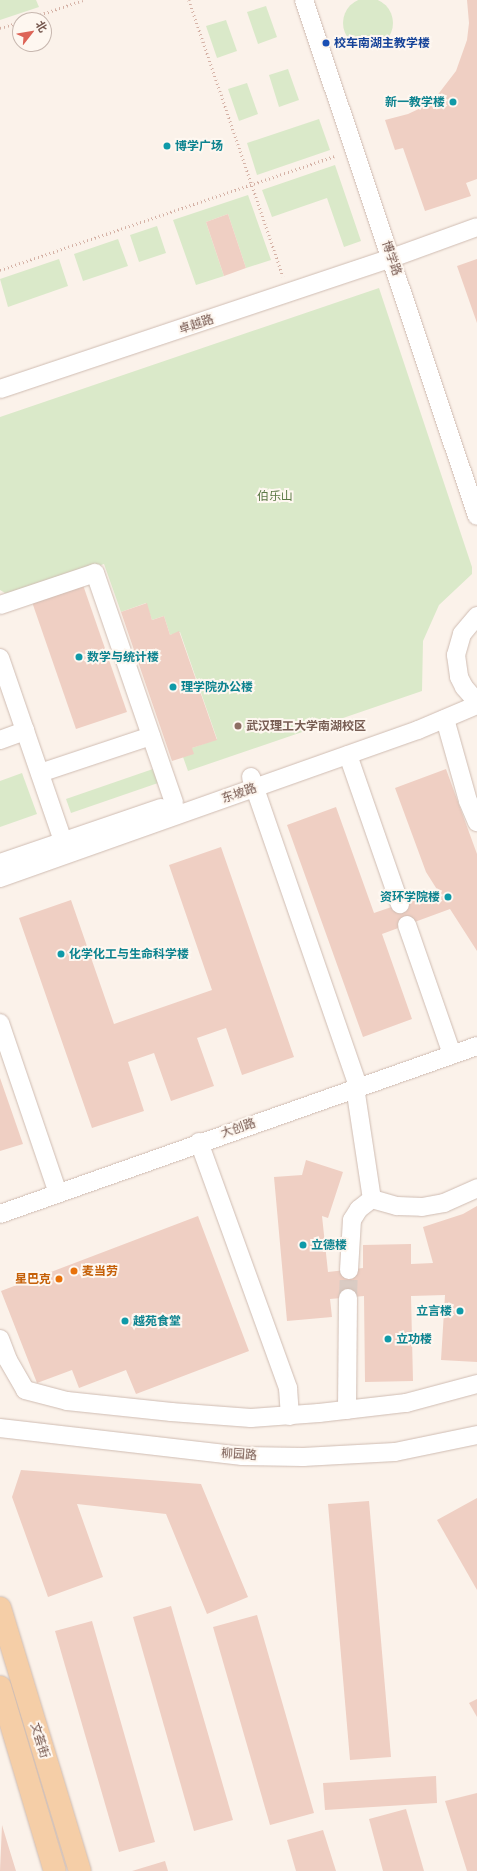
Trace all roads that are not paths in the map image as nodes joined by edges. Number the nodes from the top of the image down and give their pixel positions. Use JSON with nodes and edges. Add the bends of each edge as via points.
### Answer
{"nodes":[{"id":1,"x":304,"y":0,"type":"edge"},
{"id":2,"x":477,"y":227,"type":"edge"},
{"id":3,"x":392,"y":258,"type":"junction"},
{"id":4,"x":0,"y":389,"type":"edge"},
{"id":5,"x":477,"y":516,"type":"edge"},
{"id":6,"x":0,"y":605,"type":"edge"},
{"id":7,"x":477,"y":616,"type":"edge"},
{"id":8,"x":0,"y":658,"type":"edge"},
{"id":9,"x":475,"y":701,"type":"edge"},
{"id":10,"x":445,"y":719,"type":"junction"},
{"id":11,"x":25,"y":731,"type":"junction"},
{"id":12,"x":151,"y":736,"type":"junction"},
{"id":13,"x":0,"y":740,"type":"edge"},
{"id":14,"x":348,"y":755,"type":"junction"},
{"id":15,"x":40,"y":773,"type":"junction"},
{"id":16,"x":252,"y":782,"type":"junction"},
{"id":17,"x":174,"y":804,"type":"junction"},
{"id":18,"x":477,"y":822,"type":"edge"},
{"id":19,"x":63,"y":841,"type":"junction"},
{"id":20,"x":0,"y":863,"type":"edge"},
{"id":21,"x":0,"y":878,"type":"edge"},
{"id":22,"x":400,"y":904,"type":"dead end"},
{"id":23,"x":407,"y":925,"type":"dead end"},
{"id":24,"x":0,"y":1023,"type":"edge"},
{"id":25,"x":477,"y":1046,"type":"edge"},
{"id":26,"x":452,"y":1054,"type":"junction"},
{"id":27,"x":357,"y":1086,"type":"junction"},
{"id":28,"x":199,"y":1142,"type":"junction"},
{"id":29,"x":477,"y":1188,"type":"edge"},
{"id":30,"x":58,"y":1193,"type":"junction"},
{"id":31,"x":372,"y":1199,"type":"junction"},
{"id":32,"x":0,"y":1214,"type":"edge"},
{"id":33,"x":349,"y":1270,"type":"tunnel mouth"},
{"id":34,"x":348,"y":1298,"type":"tunnel mouth"},
{"id":35,"x":0,"y":1339,"type":"edge"},
{"id":36,"x":477,"y":1384,"type":"edge"},
{"id":37,"x":347,"y":1410,"type":"junction"},
{"id":38,"x":290,"y":1416,"type":"junction"},
{"id":39,"x":0,"y":1428,"type":"edge"},
{"id":40,"x":477,"y":1435,"type":"edge"},
{"id":41,"x":0,"y":1608,"type":"edge"},
{"id":42,"x":0,"y":1687,"type":"edge"},
{"id":43,"x":55,"y":1871,"type":"edge"},
{"id":44,"x":80,"y":1871,"type":"edge"}],
"edges":[{"from":1,"to":3,"type":"street","name":"博学路"},
{"from":2,"to":3,"type":"street","name":"卓越路"},
{"from":3,"to":4,"type":"street","name":"卓越路"},
{"from":3,"to":5,"type":"street","name":"博学路"},
{"from":6,"to":12,"type":"street","via":[[95,573]]},
{"from":7,"to":9,"type":"street","via":[[462,634],[456,655],[459,676]]},
{"from":8,"to":11,"type":"street"},
{"from":9,"to":10,"type":"street","name":"东坡路"},
{"from":9,"to":16,"type":"street","name":"东坡路","via":[[413,720]]},
{"from":10,"to":14,"type":"street","name":"东坡路"},
{"from":10,"to":18,"type":"street","via":[[468,801]]},
{"from":11,"to":13,"type":"street"},
{"from":11,"to":15,"type":"street"},
{"from":12,"to":15,"type":"street"},
{"from":12,"to":17,"type":"street"},
{"from":14,"to":16,"type":"street","name":"东坡路"},
{"from":14,"to":22,"type":"street"},
{"from":15,"to":19,"type":"street"},
{"from":16,"to":17,"type":"street","name":"东坡路"},
{"from":16,"to":21,"type":"street","name":"东坡路"},
{"from":16,"to":27,"type":"street"},
{"from":17,"to":19,"type":"street","name":"东坡路"},
{"from":19,"to":20,"type":"street","name":"东坡路"},
{"from":23,"to":26,"type":"street"},
{"from":24,"to":30,"type":"street"},
{"from":25,"to":26,"type":"street","name":"大创路"},
{"from":26,"to":27,"type":"street","name":"大创路"},
{"from":27,"to":28,"type":"street","name":"大创路"},
{"from":27,"to":31,"type":"street"},
{"from":28,"to":30,"type":"street","name":"大创路"},
{"from":28,"to":38,"type":"street","via":[[288,1388]]},
{"from":29,"to":31,"type":"street","via":[[444,1203],[422,1207],[397,1206]]},
{"from":30,"to":32,"type":"street","name":"大创路"},
{"from":31,"to":33,"type":"street","via":[[358,1209],[352,1220]]},
{"from":34,"to":37,"type":"street"},
{"from":35,"to":38,"type":"street","via":[[24,1390],[68,1401],[171,1412],[251,1418]]},
{"from":36,"to":37,"type":"street","via":[[406,1403]]},
{"from":37,"to":38,"type":"street"},
{"from":39,"to":40,"type":"street","name":"柳园路","via":[[242,1456],[395,1452]]},
{"from":41,"to":44,"type":"main road","name":"文荟街"},
{"from":42,"to":43,"type":"main road","name":"文荟街"}]}
